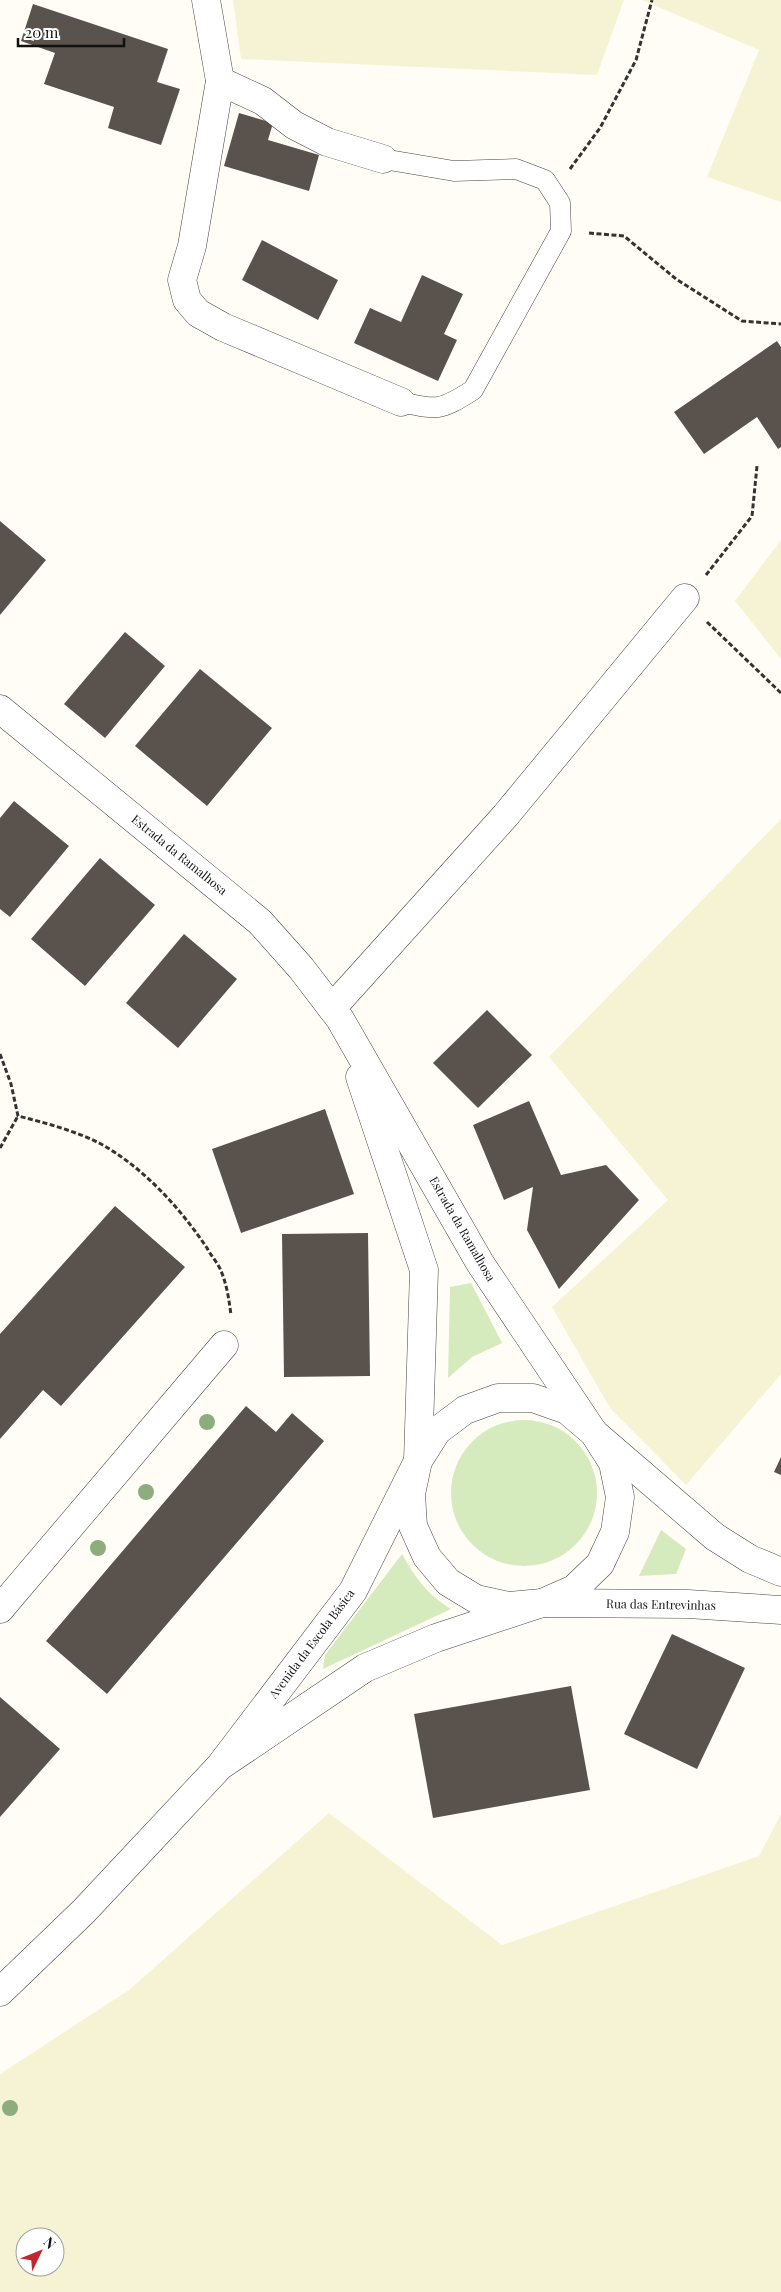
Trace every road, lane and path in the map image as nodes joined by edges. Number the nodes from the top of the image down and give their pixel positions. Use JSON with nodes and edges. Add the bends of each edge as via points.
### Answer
{"nodes":[{"id":1,"x":206,"y":0,"type":"edge"},
{"id":2,"x":652,"y":0,"type":"edge"},
{"id":3,"x":220,"y":82,"type":"junction"},
{"id":4,"x":382,"y":159,"type":"joint"},
{"id":5,"x":553,"y":192,"type":"junction"},
{"id":6,"x":561,"y":230,"type":"junction"},
{"id":7,"x":781,"y":324,"type":"edge"},
{"id":8,"x":401,"y":402,"type":"joint"},
{"id":9,"x":758,"y":466,"type":"dead end"},
{"id":10,"x":685,"y":598,"type":"junction"},
{"id":11,"x":781,"y":693,"type":"edge"},
{"id":12,"x":0,"y":709,"type":"edge"},
{"id":13,"x":336,"y":1014,"type":"junction"},
{"id":14,"x":0,"y":1054,"type":"edge"},
{"id":15,"x":18,"y":1116,"type":"junction"},
{"id":16,"x":0,"y":1148,"type":"edge"},
{"id":17,"x":224,"y":1345,"type":"joint"},
{"id":18,"x":594,"y":1433,"type":"junction"},
{"id":19,"x":418,"y":1461,"type":"junction"},
{"id":20,"x":781,"y":1572,"type":"edge"},
{"id":21,"x":542,"y":1603,"type":"junction"},
{"id":22,"x":0,"y":1609,"type":"edge"},
{"id":23,"x":781,"y":1610,"type":"edge"},
{"id":24,"x":220,"y":1766,"type":"junction"},
{"id":25,"x":0,"y":1992,"type":"edge"}],
"edges":[{"from":1,"to":3,"type":"street"},
{"from":2,"to":5,"type":"path","via":[[636,60],[619,95],[600,128]]},
{"from":3,"to":4,"type":"street","via":[[263,101],[294,125],[327,142]]},
{"from":3,"to":8,"type":"street","via":[[192,246],[182,280],[187,300],[198,313],[223,327]]},
{"from":4,"to":5,"type":"lane","via":[[454,171],[516,169],[545,180]]},
{"from":5,"to":6,"type":"lane","via":[[560,202]]},
{"from":6,"to":7,"type":"path","via":[[624,236],[676,280],[742,322]]},
{"from":6,"to":8,"type":"lane","via":[[473,390],[452,403],[433,409]]},
{"from":9,"to":10,"type":"path","via":[[752,516]]},
{"from":10,"to":11,"type":"path","via":[[717,634]]},
{"from":10,"to":13,"type":"street"},
{"from":12,"to":13,"type":"street","name":"Estrada da Ramalhosa","via":[[260,922],[302,968]]},
{"from":13,"to":18,"type":"street","name":"Estrada da Ramalhosa","via":[[480,1263]]},
{"from":13,"to":19,"type":"street","name":"Estrada da Ramalhosa","via":[[424,1270]]},
{"from":14,"to":15,"type":"path"},
{"from":15,"to":16,"type":"path"},
{"from":15,"to":17,"type":"path","via":[[45,1122],[100,1144],[150,1180],[200,1238],[220,1269],[232,1316]]},
{"from":17,"to":22,"type":"street"},
{"from":18,"to":19,"type":"street","name":"Avenida da Escola Básica","via":[[567,1410],[533,1398],[498,1398],[464,1410],[437,1431]]},
{"from":18,"to":20,"type":"street","via":[[715,1537],[750,1559]]},
{"from":18,"to":21,"type":"street","name":"Avenida da Escola Básica","via":[[613,1463],[620,1497],[615,1532],[600,1564],[574,1589]]},
{"from":19,"to":21,"type":"street","name":"Avenida da Escola Básica","via":[[410,1494],[413,1526],[427,1557],[448,1582],[476,1599],[509,1606]]},
{"from":19,"to":24,"type":"street","name":"Avenida da Escola Básica","via":[[353,1591]]},
{"from":21,"to":23,"type":"street","name":"Rua das Entrevinhas","via":[[688,1604]]},
{"from":21,"to":24,"type":"street","name":"Avenida da Escola Básica","via":[[436,1638],[365,1668]]},
{"from":24,"to":25,"type":"street","name":"Avenida da Escola Básica","via":[[84,1911]]}]}
